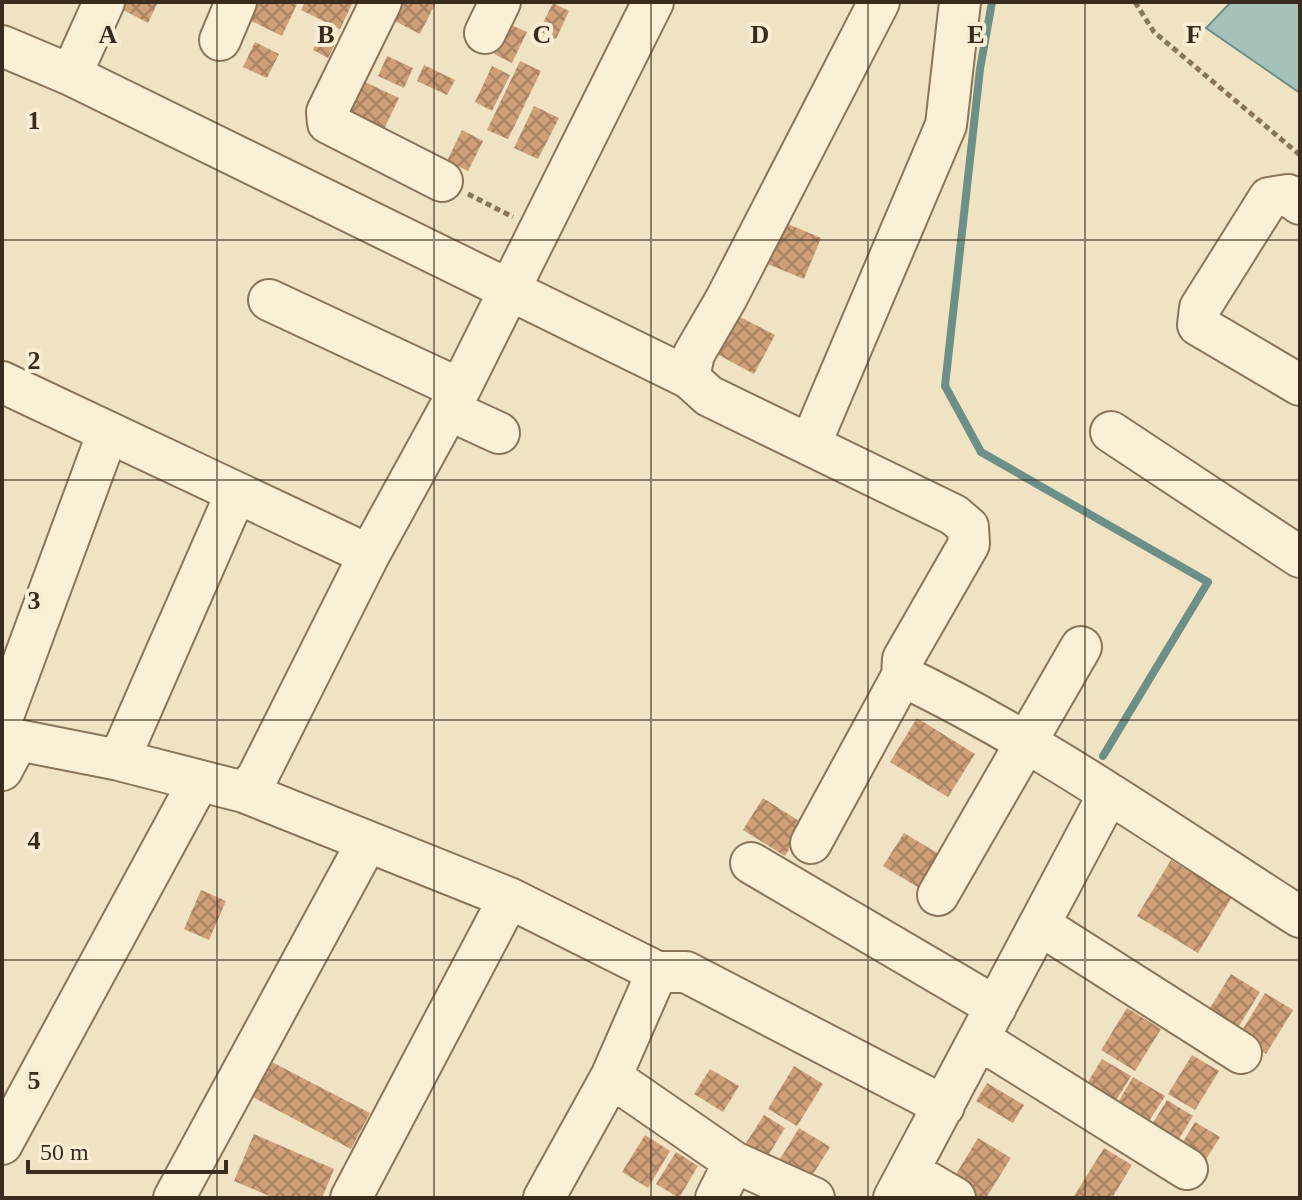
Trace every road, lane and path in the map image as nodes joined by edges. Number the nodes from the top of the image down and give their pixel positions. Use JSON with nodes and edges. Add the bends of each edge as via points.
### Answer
{"nodes":[{"id":1,"x":104,"y":2,"type":"edge"},
{"id":2,"x":236,"y":2,"type":"edge"},
{"id":3,"x":381,"y":2,"type":"edge"},
{"id":4,"x":653,"y":2,"type":"edge"},
{"id":5,"x":879,"y":2,"type":"edge"},
{"id":6,"x":960,"y":2,"type":"edge"},
{"id":7,"x":1135,"y":2,"type":"edge"},
{"id":8,"x":220,"y":40,"type":"dead end"},
{"id":9,"x":2,"y":46,"type":"edge"},
{"id":10,"x":71,"y":75,"type":"junction"},
{"id":11,"x":1300,"y":155,"type":"edge"},
{"id":12,"x":442,"y":181,"type":"joint"},
{"id":13,"x":1300,"y":204,"type":"edge"},
{"id":14,"x":539,"y":230,"type":"junction"},
{"id":15,"x":509,"y":292,"type":"junction"},
{"id":16,"x":269,"y":300,"type":"dead end"},
{"id":17,"x":689,"y":378,"type":"junction"},
{"id":18,"x":2,"y":382,"type":"edge"},
{"id":19,"x":1300,"y":385,"type":"edge"},
{"id":20,"x":455,"y":399,"type":"junction"},
{"id":21,"x":108,"y":432,"type":"junction"},
{"id":22,"x":1111,"y":432,"type":"dead end"},
{"id":23,"x":499,"y":433,"type":"dead end"},
{"id":24,"x":810,"y":445,"type":"junction"},
{"id":25,"x":236,"y":493,"type":"junction"},
{"id":26,"x":369,"y":555,"type":"junction"},
{"id":27,"x":1300,"y":557,"type":"edge"},
{"id":28,"x":1081,"y":647,"type":"dead end"},
{"id":29,"x":902,"y":676,"type":"junction"},
{"id":30,"x":6,"y":741,"type":"edge"},
{"id":31,"x":1027,"y":746,"type":"junction"},
{"id":32,"x":119,"y":760,"type":"junction"},
{"id":33,"x":199,"y":781,"type":"junction"},
{"id":34,"x":244,"y":792,"type":"junction"},
{"id":35,"x":1108,"y":795,"type":"junction"},
{"id":36,"x":811,"y":843,"type":"dead end"},
{"id":37,"x":366,"y":844,"type":"junction"},
{"id":38,"x":751,"y":863,"type":"dead end"},
{"id":39,"x":938,"y":895,"type":"dead end"},
{"id":40,"x":509,"y":898,"type":"junction"},
{"id":41,"x":1300,"y":917,"type":"edge"},
{"id":42,"x":1040,"y":925,"type":"junction"},
{"id":43,"x":657,"y":972,"type":"junction"},
{"id":44,"x":988,"y":1023,"type":"junction"},
{"id":45,"x":1241,"y":1053,"type":"dead end"},
{"id":46,"x":611,"y":1077,"type":"junction"},
{"id":47,"x":944,"y":1106,"type":"junction"},
{"id":48,"x":2,"y":1144,"type":"edge"},
{"id":49,"x":734,"y":1162,"type":"junction"},
{"id":50,"x":1187,"y":1169,"type":"dead end"},
{"id":51,"x":902,"y":1185,"type":"edge"},
{"id":52,"x":174,"y":1198,"type":"edge"},
{"id":53,"x":351,"y":1198,"type":"edge"},
{"id":54,"x":544,"y":1198,"type":"edge"},
{"id":55,"x":716,"y":1198,"type":"edge"},
{"id":56,"x":814,"y":1198,"type":"edge"},
{"id":57,"x":955,"y":1198,"type":"edge"}],
"edges":[{"from":1,"to":10,"type":"street"},
{"from":2,"to":8,"type":"street"},
{"from":3,"to":12,"type":"street","via":[[327,112],[328,123]]},
{"from":4,"to":14,"type":"street"},
{"from":5,"to":17,"type":"street","via":[[694,354]]},
{"from":6,"to":24,"type":"street","via":[[946,125]]},
{"from":7,"to":11,"type":"path","via":[[1154,32]]},
{"from":9,"to":10,"type":"street"},
{"from":10,"to":15,"type":"street"},
{"from":12,"to":14,"type":"path"},
{"from":13,"to":19,"type":"street","via":[[1288,195],[1269,198],[1200,308],[1198,325]]},
{"from":14,"to":15,"type":"street"},
{"from":15,"to":17,"type":"street"},
{"from":15,"to":20,"type":"street"},
{"from":16,"to":20,"type":"street"},
{"from":17,"to":24,"type":"street","via":[[709,396]]},
{"from":18,"to":21,"type":"street"},
{"from":20,"to":23,"type":"street"},
{"from":20,"to":26,"type":"street"},
{"from":21,"to":25,"type":"street"},
{"from":21,"to":30,"type":"street"},
{"from":22,"to":27,"type":"street"},
{"from":24,"to":29,"type":"street","via":[[954,515],[968,527],[969,544],[903,659]]},
{"from":25,"to":26,"type":"street"},
{"from":25,"to":32,"type":"street"},
{"from":26,"to":34,"type":"street","via":[[257,778]]},
{"from":28,"to":31,"type":"street"},
{"from":29,"to":31,"type":"street"},
{"from":29,"to":36,"type":"street"},
{"from":30,"to":32,"type":"street"},
{"from":31,"to":35,"type":"street"},
{"from":31,"to":39,"type":"street"},
{"from":32,"to":33,"type":"street"},
{"from":33,"to":34,"type":"street"},
{"from":33,"to":48,"type":"street"},
{"from":34,"to":37,"type":"street"},
{"from":35,"to":41,"type":"street"},
{"from":35,"to":42,"type":"street"},
{"from":37,"to":40,"type":"street"},
{"from":37,"to":52,"type":"street"},
{"from":38,"to":44,"type":"street"},
{"from":40,"to":43,"type":"street"},
{"from":40,"to":53,"type":"street"},
{"from":42,"to":44,"type":"street"},
{"from":42,"to":45,"type":"street"},
{"from":43,"to":46,"type":"street"},
{"from":43,"to":47,"type":"street","via":[[686,972]]},
{"from":44,"to":47,"type":"street"},
{"from":44,"to":50,"type":"street"},
{"from":46,"to":49,"type":"street"},
{"from":46,"to":54,"type":"street"},
{"from":47,"to":51,"type":"street"},
{"from":49,"to":55,"type":"street"},
{"from":49,"to":56,"type":"street"},
{"from":51,"to":57,"type":"street"}]}
